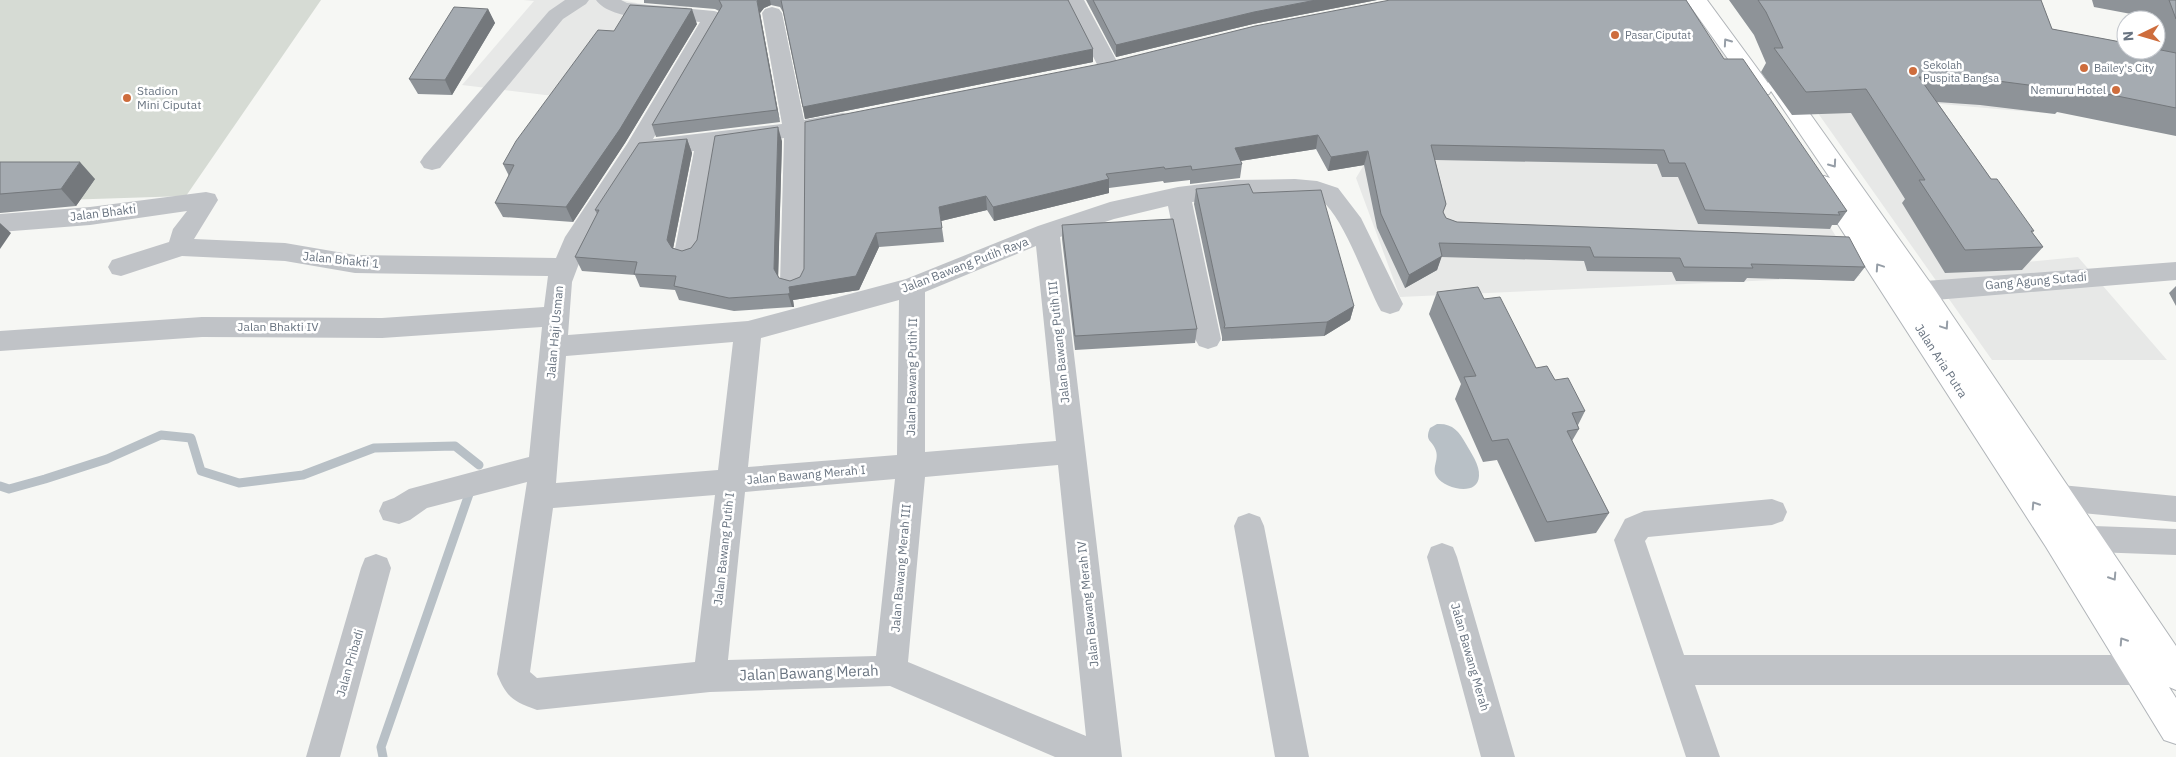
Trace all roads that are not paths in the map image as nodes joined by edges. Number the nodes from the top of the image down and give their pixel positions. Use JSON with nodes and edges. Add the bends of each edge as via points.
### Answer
{"nodes":[{"id":1,"x":579,"y":0,"type":"edge"},
{"id":2,"x":606,"y":0,"type":"edge"},
{"id":3,"x":1074,"y":0,"type":"edge"},
{"id":4,"x":1696,"y":0,"type":"edge"},
{"id":5,"x":1716,"y":0,"type":"edge"},
{"id":6,"x":772,"y":13,"type":"dead end"},
{"id":7,"x":1109,"y":67,"type":"edge"},
{"id":8,"x":862,"y":116,"type":"edge"},
{"id":9,"x":795,"y":130,"type":"junction"},
{"id":10,"x":707,"y":142,"type":"junction"},
{"id":11,"x":636,"y":148,"type":"junction"},
{"id":12,"x":432,"y":162,"type":"dead end"},
{"id":13,"x":1178,"y":195,"type":"junction"},
{"id":14,"x":0,"y":223,"type":"edge"},
{"id":15,"x":1047,"y":232,"type":"junction"},
{"id":16,"x":1832,"y":240,"type":"edge"},
{"id":17,"x":1862,"y":241,"type":"junction"},
{"id":18,"x":181,"y":246,"type":"junction"},
{"id":19,"x":687,"y":254,"type":"edge"},
{"id":20,"x":120,"y":267,"type":"dead end"},
{"id":21,"x":564,"y":267,"type":"junction"},
{"id":22,"x":2176,"y":271,"type":"edge"},
{"id":23,"x":793,"y":283,"type":"edge"},
{"id":24,"x":912,"y":287,"type":"junction"},
{"id":25,"x":1909,"y":292,"type":"junction"},
{"id":26,"x":1390,"y":304,"type":"dead end"},
{"id":27,"x":556,"y":316,"type":"junction"},
{"id":28,"x":748,"y":331,"type":"junction"},
{"id":29,"x":1208,"y":339,"type":"dead end"},
{"id":30,"x":0,"y":341,"type":"edge"},
{"id":31,"x":553,"y":347,"type":"junction"},
{"id":32,"x":1071,"y":452,"type":"junction"},
{"id":33,"x":543,"y":466,"type":"junction"},
{"id":34,"x":911,"y":466,"type":"junction"},
{"id":35,"x":732,"y":481,"type":"junction"},
{"id":36,"x":540,"y":496,"type":"junction"},
{"id":37,"x":2061,"y":498,"type":"junction"},
{"id":38,"x":2176,"y":509,"type":"edge"},
{"id":39,"x":394,"y":511,"type":"dead end"},
{"id":40,"x":1772,"y":512,"type":"dead end"},
{"id":41,"x":1249,"y":526,"type":"dead end"},
{"id":42,"x":2056,"y":538,"type":"junction"},
{"id":43,"x":2088,"y":539,"type":"junction"},
{"id":44,"x":2176,"y":542,"type":"edge"},
{"id":45,"x":1442,"y":557,"type":"dead end"},
{"id":46,"x":376,"y":568,"type":"dead end"},
{"id":47,"x":1672,"y":670,"type":"junction"},
{"id":48,"x":891,"y":671,"type":"junction"},
{"id":49,"x":2163,"y":671,"type":"edge"},
{"id":50,"x":710,"y":676,"type":"junction"},
{"id":51,"x":537,"y":694,"type":"joint"},
{"id":52,"x":2176,"y":728,"type":"edge"},
{"id":53,"x":323,"y":757,"type":"edge"},
{"id":54,"x":1095,"y":757,"type":"edge"},
{"id":55,"x":1105,"y":757,"type":"edge"},
{"id":56,"x":1292,"y":757,"type":"edge"},
{"id":57,"x":1498,"y":757,"type":"edge"},
{"id":58,"x":1703,"y":757,"type":"edge"}],
"edges":[{"from":1,"to":12,"type":"street","via":[[556,15]]},
{"from":2,"to":11,"type":"street","name":"Jalan Haji Usman","via":[[622,9],[714,17]]},
{"from":3,"to":7,"type":"street"},
{"from":17,"to":4,"type":"main road","name":"Jalan Aria Putra","one_way":true,"via":[[1786,125]]},
{"from":5,"to":25,"type":"main road","name":"Jalan Aria Putra","one_way":true},
{"from":6,"to":9,"type":"street"},
{"from":8,"to":9,"type":"street"},
{"from":9,"to":10,"type":"street"},
{"from":9,"to":23,"type":"street"},
{"from":10,"to":11,"type":"street"},
{"from":10,"to":19,"type":"street"},
{"from":11,"to":21,"type":"street","name":"Jalan Haji Usman","via":[[574,243]]},
{"from":13,"to":15,"type":"street","name":"Jalan Bawang Putih Raya","via":[[1110,210]]},
{"from":13,"to":26,"type":"street","name":"Jalan Bawang Putih Raya","via":[[1235,188],[1295,186],[1329,194],[1349,218]]},
{"from":13,"to":29,"type":"street"},
{"from":14,"to":18,"type":"street","name":"Jalan Bhakti","via":[[90,216],[206,200],[182,235]]},
{"from":15,"to":24,"type":"street","name":"Jalan Bawang Putih Raya"},
{"from":15,"to":32,"type":"street","name":"Jalan Bawang Putih III"},
{"from":16,"to":17,"type":"street"},
{"from":25,"to":17,"type":"main road","name":"Jalan Aria Putra","one_way":true},
{"from":18,"to":20,"type":"street","name":"Jalan Bhakti 1"},
{"from":18,"to":21,"type":"street","name":"Jalan Bhakti 1","via":[[285,252],[355,264]]},
{"from":21,"to":27,"type":"street","name":"Jalan Haji Usman","via":[[559,282]]},
{"from":22,"to":25,"type":"street","name":"Gang Agung Sutadi"},
{"from":24,"to":28,"type":"street","name":"Jalan Bawang Putih Raya"},
{"from":24,"to":34,"type":"street","name":"Jalan Bawang Putih II"},
{"from":25,"to":37,"type":"main road","name":"Jalan Aria Putra","one_way":true},
{"from":42,"to":25,"type":"main road","name":"Jalan Aria Putra","one_way":true},
{"from":27,"to":30,"type":"street","name":"Jalan Bhakti IV","via":[[382,328],[202,326]]},
{"from":27,"to":31,"type":"street","name":"Jalan Haji Usman"},
{"from":28,"to":31,"type":"street","name":"Jalan Bawang Putih Raya"},
{"from":28,"to":35,"type":"street","name":"Jalan Bawang Putih I"},
{"from":31,"to":33,"type":"street","name":"Jalan Haji Usman"},
{"from":32,"to":34,"type":"street","name":"Jalan Bawang Merah I"},
{"from":32,"to":55,"type":"street","name":"Jalan Bawang Merah IV"},
{"from":33,"to":36,"type":"street","name":"Jalan Haji Usman"},
{"from":33,"to":39,"type":"street","via":[[419,498]]},
{"from":34,"to":35,"type":"street","name":"Jalan Bawang Merah I"},
{"from":34,"to":48,"type":"street","name":"Jalan Bawang Merah III"},
{"from":35,"to":36,"type":"street","name":"Jalan Bawang Merah I"},
{"from":35,"to":50,"type":"street","name":"Jalan Bawang Putih I"},
{"from":36,"to":51,"type":"street","name":"Jalan Haji Usman","via":[[513,674],[524,690]]},
{"from":37,"to":38,"type":"street"},
{"from":37,"to":43,"type":"main road","name":"Jalan Aria Putra"},
{"from":40,"to":47,"type":"street","via":[[1644,524],[1631,534],[1631,548]]},
{"from":41,"to":56,"type":"street"},
{"from":42,"to":43,"type":"street"},
{"from":49,"to":42,"type":"main road","name":"Jalan Aria Putra","one_way":true},
{"from":43,"to":44,"type":"street"},
{"from":43,"to":49,"type":"main road","name":"Jalan Aria Putra","one_way":true},
{"from":45,"to":57,"type":"street","name":"Jalan Bawang Merah"},
{"from":46,"to":53,"type":"street","name":"Jalan Pribadi"},
{"from":47,"to":49,"type":"street"},
{"from":47,"to":58,"type":"street"},
{"from":48,"to":50,"type":"street","name":"Jalan Bawang Merah"},
{"from":48,"to":54,"type":"street","name":"Jalan Bawang Merah"},
{"from":49,"to":52,"type":"main road","name":"Jalan Aria Putra"},
{"from":50,"to":51,"type":"street","name":"Jalan Bawang Merah"}]}
